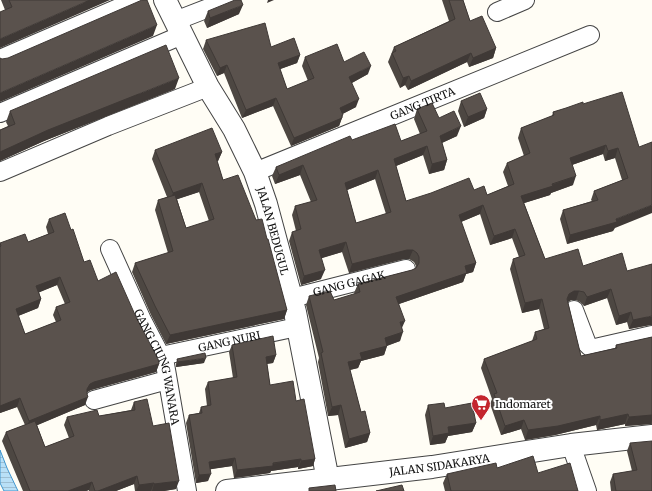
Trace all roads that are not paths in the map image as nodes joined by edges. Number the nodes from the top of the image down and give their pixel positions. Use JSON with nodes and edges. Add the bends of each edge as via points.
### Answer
{"nodes":[{"id":1,"x":137,"y":0,"type":"edge"},
{"id":2,"x":165,"y":0,"type":"edge"},
{"id":3,"x":229,"y":0,"type":"edge"},
{"id":4,"x":525,"y":0,"type":"edge"},
{"id":5,"x":497,"y":12,"type":"dead end"},
{"id":6,"x":179,"y":28,"type":"junction"},
{"id":7,"x":590,"y":35,"type":"dead end"},
{"id":8,"x":0,"y":59,"type":"edge"},
{"id":9,"x":208,"y":87,"type":"junction"},
{"id":10,"x":0,"y":113,"type":"edge"},
{"id":11,"x":0,"y":172,"type":"edge"},
{"id":12,"x":254,"y":172,"type":"junction"},
{"id":13,"x":110,"y":249,"type":"dead end"},
{"id":14,"x":406,"y":269,"type":"dead end"},
{"id":15,"x":292,"y":298,"type":"junction"},
{"id":16,"x":574,"y":310,"type":"dead end"},
{"id":17,"x":298,"y":326,"type":"junction"},
{"id":18,"x":652,"y":335,"type":"edge"},
{"id":19,"x":161,"y":356,"type":"junction"},
{"id":20,"x":167,"y":380,"type":"junction"},
{"id":21,"x":94,"y":400,"type":"dead end"},
{"id":22,"x":652,"y":436,"type":"edge"},
{"id":23,"x":571,"y":445,"type":"junction"},
{"id":24,"x":328,"y":480,"type":"junction"},
{"id":25,"x":282,"y":488,"type":"edge"},
{"id":26,"x":187,"y":491,"type":"edge"},
{"id":27,"x":231,"y":491,"type":"edge"},
{"id":28,"x":587,"y":491,"type":"edge"}],
"edges":[{"from":1,"to":8,"type":"street"},
{"from":2,"to":6,"type":"street","name":"JALAN BEDUGUL"},
{"from":3,"to":6,"type":"street"},
{"from":4,"to":5,"type":"street"},
{"from":6,"to":9,"type":"street","name":"JALAN BEDUGUL"},
{"from":6,"to":10,"type":"street"},
{"from":7,"to":12,"type":"street","name":"GANG TIRTA"},
{"from":9,"to":11,"type":"street"},
{"from":9,"to":12,"type":"street","name":"JALAN BEDUGUL","via":[[234,130]]},
{"from":12,"to":15,"type":"street","name":"JALAN BEDUGUL","via":[[266,204]]},
{"from":13,"to":19,"type":"street","name":"GANG CIUNG WANARA"},
{"from":14,"to":15,"type":"street","name":"GANG GAGAK"},
{"from":15,"to":17,"type":"street","name":"JALAN BEDUGUL"},
{"from":16,"to":18,"type":"street","via":[[590,347]]},
{"from":17,"to":19,"type":"street","name":"GANG NURI"},
{"from":17,"to":24,"type":"street","name":"JALAN BEDUGUL"},
{"from":19,"to":20,"type":"street","name":"GANG CIUNG WANARA"},
{"from":20,"to":21,"type":"street"},
{"from":20,"to":26,"type":"street","name":"GANG CIUNG WANARA"},
{"from":22,"to":23,"type":"street","name":"JALAN SIDAKARYA"},
{"from":23,"to":24,"type":"street","name":"JALAN SIDAKARYA"},
{"from":23,"to":28,"type":"street"},
{"from":24,"to":25,"type":"street","name":"JALAN SIDAKARYA"},
{"from":25,"to":27,"type":"street","name":"JALAN SIDAKARYA"}]}
